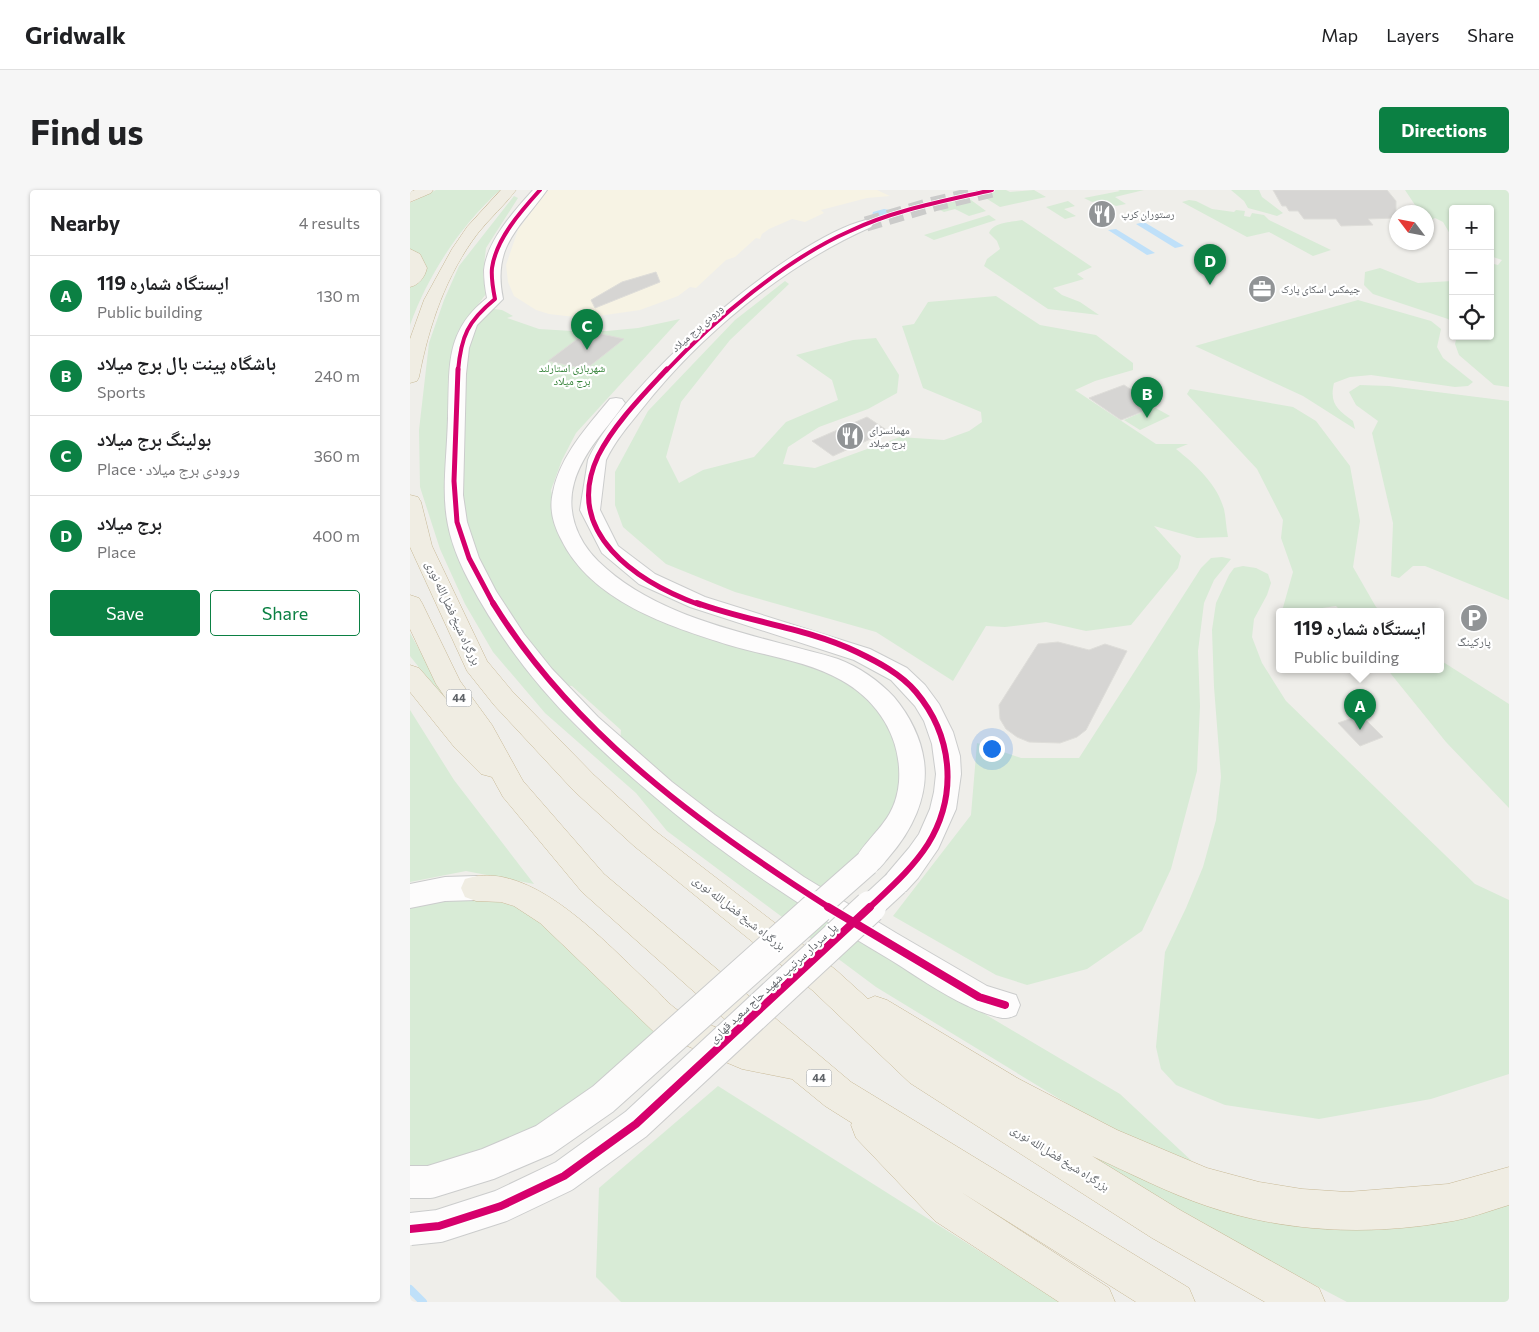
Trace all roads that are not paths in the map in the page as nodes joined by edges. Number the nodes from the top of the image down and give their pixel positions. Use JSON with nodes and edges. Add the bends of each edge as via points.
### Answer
{"nodes":[{"id":1,"x":426,"y":190,"type":"edge"},
{"id":2,"x":540,"y":190,"type":"edge"},
{"id":3,"x":508,"y":192,"type":"edge"},
{"id":4,"x":410,"y":198,"type":"edge"},
{"id":5,"x":860,"y":222,"type":"tunnel mouth"},
{"id":6,"x":801,"y":250,"type":"junction"},
{"id":7,"x":410,"y":254,"type":"edge"},
{"id":8,"x":410,"y":282,"type":"edge"},
{"id":9,"x":659,"y":354,"type":"dead end"},
{"id":10,"x":410,"y":377,"type":"edge"},
{"id":11,"x":626,"y":390,"type":"dead end"},
{"id":12,"x":588,"y":492,"type":"joint"},
{"id":13,"x":410,"y":502,"type":"edge"},
{"id":14,"x":693,"y":602,"type":"junction"},
{"id":15,"x":410,"y":603,"type":"edge"},
{"id":16,"x":674,"y":617,"type":"junction"},
{"id":17,"x":410,"y":674,"type":"edge"},
{"id":18,"x":513,"y":789,"type":"junction"},
{"id":19,"x":476,"y":888,"type":"joint"},
{"id":20,"x":410,"y":896,"type":"edge"},
{"id":21,"x":824,"y":980,"type":"junction"},
{"id":22,"x":1005,"y":1004,"type":"dead end"},
{"id":23,"x":801,"y":1064,"type":"junction"},
{"id":24,"x":838,"y":1094,"type":"junction"},
{"id":25,"x":410,"y":1182,"type":"edge"},
{"id":26,"x":1509,"y":1186,"type":"edge"},
{"id":27,"x":410,"y":1229,"type":"edge"},
{"id":28,"x":1095,"y":1302,"type":"edge"},
{"id":29,"x":1176,"y":1302,"type":"edge"},
{"id":30,"x":1305,"y":1302,"type":"edge"}],
"edges":[{"from":1,"to":4,"type":"highway"},
{"from":2,"to":22,"type":"street","via":[[501,244],[492,267],[495,299],[467,328],[460,356],[454,505],[460,536],[490,600],[530,660],[561,695],[651,781],[808,895],[979,997]]},
{"from":3,"to":10,"type":"highway","via":[[481,219],[450,263],[423,320]]},
{"from":5,"to":6,"type":"street","name":"ورودی برج میلاد"},
{"from":6,"to":9,"type":"street","via":[[732,293]]},
{"from":6,"to":12,"type":"street","name":"ورودی برج میلاد","via":[[731,310],[644,393],[598,458]]},
{"from":7,"to":8,"type":"highway","via":[[419,262],[420,268]]},
{"from":11,"to":16,"type":"street","name":"پل سردار سرتیپ شهید حاج سعید قهاری","via":[[575,459],[562,494],[564,527],[583,557],[619,589]]},
{"from":12,"to":14,"type":"street","name":"پل سردار سرتیپ شهید حاج سعید قهاری","via":[[592,523],[613,552],[634,570]]},
{"from":13,"to":21,"type":"highway","name":"بزرگراه شیخ فضل‌الله نوری","via":[[421,546],[476,665],[504,698],[584,783],[644,838]]},
{"from":14,"to":16,"type":"street"},
{"from":14,"to":27,"type":"street","name":"پل سردار سرتیپ شهید حاج سعید قهاری","bridge":true,"via":[[864,654],[899,674],[915,689],[941,729],[947,752],[948,790],[935,833],[896,884],[642,1118],[564,1176],[501,1206],[439,1226]]},
{"from":15,"to":18,"type":"highway","number":"44","via":[[449,684],[482,732]]},
{"from":16,"to":25,"type":"street","name":"پل سردار سرتیپ شهید حاج سعید قهاری","bridge":true,"via":[[848,672],[880,696],[901,724],[912,757],[912,789],[906,808],[884,845],[867,863],[604,1099],[536,1143],[488,1164],[430,1182]]},
{"from":17,"to":18,"type":"highway","via":[[465,741]]},
{"from":18,"to":23,"type":"highway","number":"44","via":[[593,883]]},
{"from":19,"to":20,"type":"street","via":[[445,889]]},
{"from":19,"to":23,"type":"highway","via":[[501,890],[525,897],[550,914],[666,1021],[742,1053]]},
{"from":21,"to":26,"type":"highway","via":[[1006,1091],[1104,1143],[1207,1186],[1260,1201],[1346,1211],[1391,1210],[1448,1203]]},
{"from":21,"to":30,"type":"highway","name":"بزرگراه شیخ فضل‌الله نوری","via":[[922,1071],[1166,1224]]},
{"from":23,"to":24,"type":"highway","number":"44"},
{"from":24,"to":28,"type":"highway","via":[[949,1207]]},
{"from":24,"to":29,"type":"highway","number":"44"}]}
